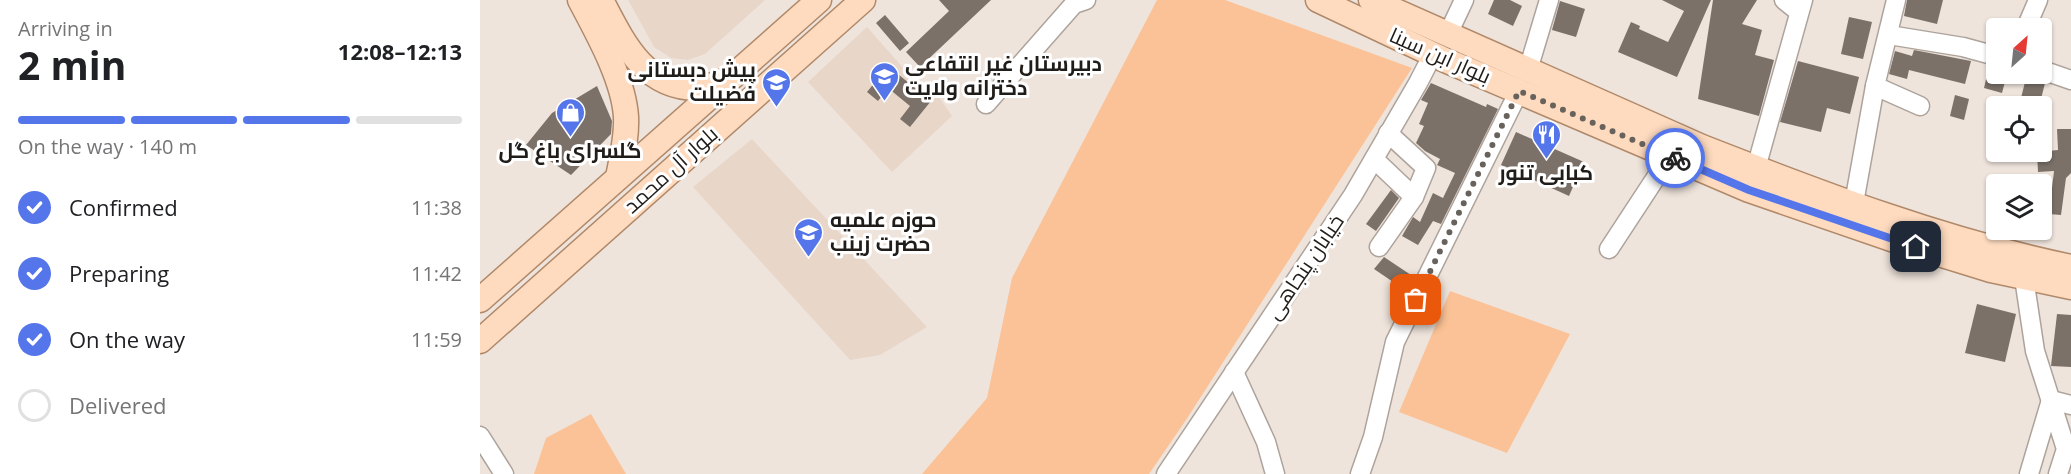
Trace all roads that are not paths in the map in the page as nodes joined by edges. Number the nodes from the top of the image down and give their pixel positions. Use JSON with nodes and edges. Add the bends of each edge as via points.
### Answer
{"nodes":[{"id":1,"x":580,"y":0,"type":"edge"},
{"id":2,"x":601,"y":0,"type":"edge"},
{"id":3,"x":819,"y":0,"type":"edge"},
{"id":4,"x":863,"y":0,"type":"edge"},
{"id":5,"x":1086,"y":0,"type":"edge"},
{"id":6,"x":1318,"y":0,"type":"edge"},
{"id":7,"x":1371,"y":0,"type":"edge"},
{"id":8,"x":1464,"y":0,"type":"edge"},
{"id":9,"x":1549,"y":0,"type":"edge"},
{"id":10,"x":1784,"y":0,"type":"edge"},
{"id":11,"x":1896,"y":0,"type":"edge"},
{"id":12,"x":2038,"y":0,"type":"edge"},
{"id":13,"x":1801,"y":6,"type":"edge"},
{"id":14,"x":2030,"y":18,"type":"edge"},
{"id":15,"x":1448,"y":34,"type":"junction"},
{"id":16,"x":1889,"y":35,"type":"junction"},
{"id":17,"x":1986,"y":53,"type":"edge"},
{"id":18,"x":1433,"y":54,"type":"junction"},
{"id":19,"x":642,"y":66,"type":"junction"},
{"id":20,"x":2052,"y":73,"type":"edge"},
{"id":21,"x":618,"y":80,"type":"junction"},
{"id":22,"x":729,"y":80,"type":"junction"},
{"id":23,"x":2071,"y":80,"type":"edge"},
{"id":24,"x":1523,"y":81,"type":"junction"},
{"id":25,"x":1875,"y":86,"type":"junction"},
{"id":26,"x":986,"y":104,"type":"dead end"},
{"id":27,"x":1920,"y":106,"type":"dead end"},
{"id":28,"x":1388,"y":134,"type":"junction"},
{"id":29,"x":1670,"y":156,"type":"junction"},
{"id":30,"x":1374,"y":159,"type":"junction"},
{"id":31,"x":1756,"y":168,"type":"junction"},
{"id":32,"x":618,"y":177,"type":"junction"},
{"id":33,"x":1414,"y":197,"type":"junction"},
{"id":34,"x":1854,"y":203,"type":"junction"},
{"id":35,"x":1379,"y":247,"type":"dead end"},
{"id":36,"x":1609,"y":249,"type":"dead end"},
{"id":37,"x":2071,"y":267,"type":"edge"},
{"id":38,"x":2024,"y":268,"type":"junction"},
{"id":39,"x":2071,"y":287,"type":"edge"},
{"id":40,"x":480,"y":300,"type":"edge"},
{"id":41,"x":480,"y":341,"type":"edge"},
{"id":42,"x":1234,"y":372,"type":"junction"},
{"id":43,"x":2051,"y":400,"type":"junction"},
{"id":44,"x":2071,"y":405,"type":"edge"},
{"id":45,"x":480,"y":436,"type":"edge"},
{"id":46,"x":2069,"y":449,"type":"edge"},
{"id":47,"x":504,"y":474,"type":"edge"},
{"id":48,"x":1166,"y":474,"type":"edge"},
{"id":49,"x":1275,"y":474,"type":"edge"},
{"id":50,"x":1360,"y":474,"type":"edge"},
{"id":51,"x":2029,"y":474,"type":"edge"},
{"id":52,"x":2058,"y":474,"type":"edge"}],
"edges":[{"from":1,"to":21,"type":"main road"},
{"from":2,"to":19,"type":"main road"},
{"from":3,"to":22,"type":"main road","name":"بلوار آل محمد"},
{"from":4,"to":41,"type":"main road","name":"بلوار آل محمد"},
{"from":5,"to":26,"type":"street","via":[[1074,4]]},
{"from":6,"to":18,"type":"main road","name":"بلوار ابن سینا"},
{"from":7,"to":15,"type":"main road","name":"بلوار ابن سینا"},
{"from":8,"to":15,"type":"street"},
{"from":9,"to":24,"type":"street"},
{"from":10,"to":13,"type":"street"},
{"from":11,"to":16,"type":"street"},
{"from":12,"to":14,"type":"street"},
{"from":13,"to":31,"type":"street"},
{"from":15,"to":24,"type":"main road","name":"بلوار ابن سینا"},
{"from":16,"to":17,"type":"street"},
{"from":16,"to":25,"type":"street"},
{"from":18,"to":24,"type":"main road","name":"بلوار ابن سینا"},
{"from":18,"to":28,"type":"street","name":"خیابان پنجاهی"},
{"from":19,"to":21,"type":"main road"},
{"from":19,"to":22,"type":"main road","via":[[658,79],[679,86],[701,88]]},
{"from":20,"to":23,"type":"street"},
{"from":21,"to":32,"type":"main road","via":[[626,115]]},
{"from":22,"to":32,"type":"main road","name":"بلوار آل محمد"},
{"from":24,"to":29,"type":"main road","name":"بلوار ابن سینا"},
{"from":24,"to":31,"type":"main road","name":"بلوار ابن سینا"},
{"from":24,"to":50,"type":"street","via":[[1395,342],[1373,437]]},
{"from":25,"to":27,"type":"street"},
{"from":25,"to":34,"type":"street"},
{"from":28,"to":30,"type":"street","name":"خیابان پنجاهی"},
{"from":28,"to":33,"type":"street","via":[[1426,168]]},
{"from":29,"to":36,"type":"street"},
{"from":29,"to":38,"type":"main road","name":"بلوار ابن سینا","via":[[1749,190],[1897,241],[1991,270]]},
{"from":30,"to":33,"type":"street"},
{"from":30,"to":42,"type":"street","name":"خیابان پنجاهی"},
{"from":31,"to":34,"type":"main road","name":"بلوار ابن سینا"},
{"from":32,"to":40,"type":"main road","name":"بلوار آل محمد"},
{"from":33,"to":35,"type":"street"},
{"from":34,"to":38,"type":"main road","name":"بلوار ابن سینا"},
{"from":37,"to":38,"type":"main road","name":"بلوار ابن سینا"},
{"from":38,"to":39,"type":"main road","name":"بلوار ابن سینا"},
{"from":38,"to":43,"type":"street","via":[[2035,351]]},
{"from":42,"to":48,"type":"street","name":"خیابان پنجاهی"},
{"from":42,"to":49,"type":"street","via":[[1266,442]]},
{"from":43,"to":44,"type":"street"},
{"from":43,"to":46,"type":"street"},
{"from":43,"to":51,"type":"street"},
{"from":45,"to":47,"type":"street"},
{"from":46,"to":52,"type":"street"}]}
